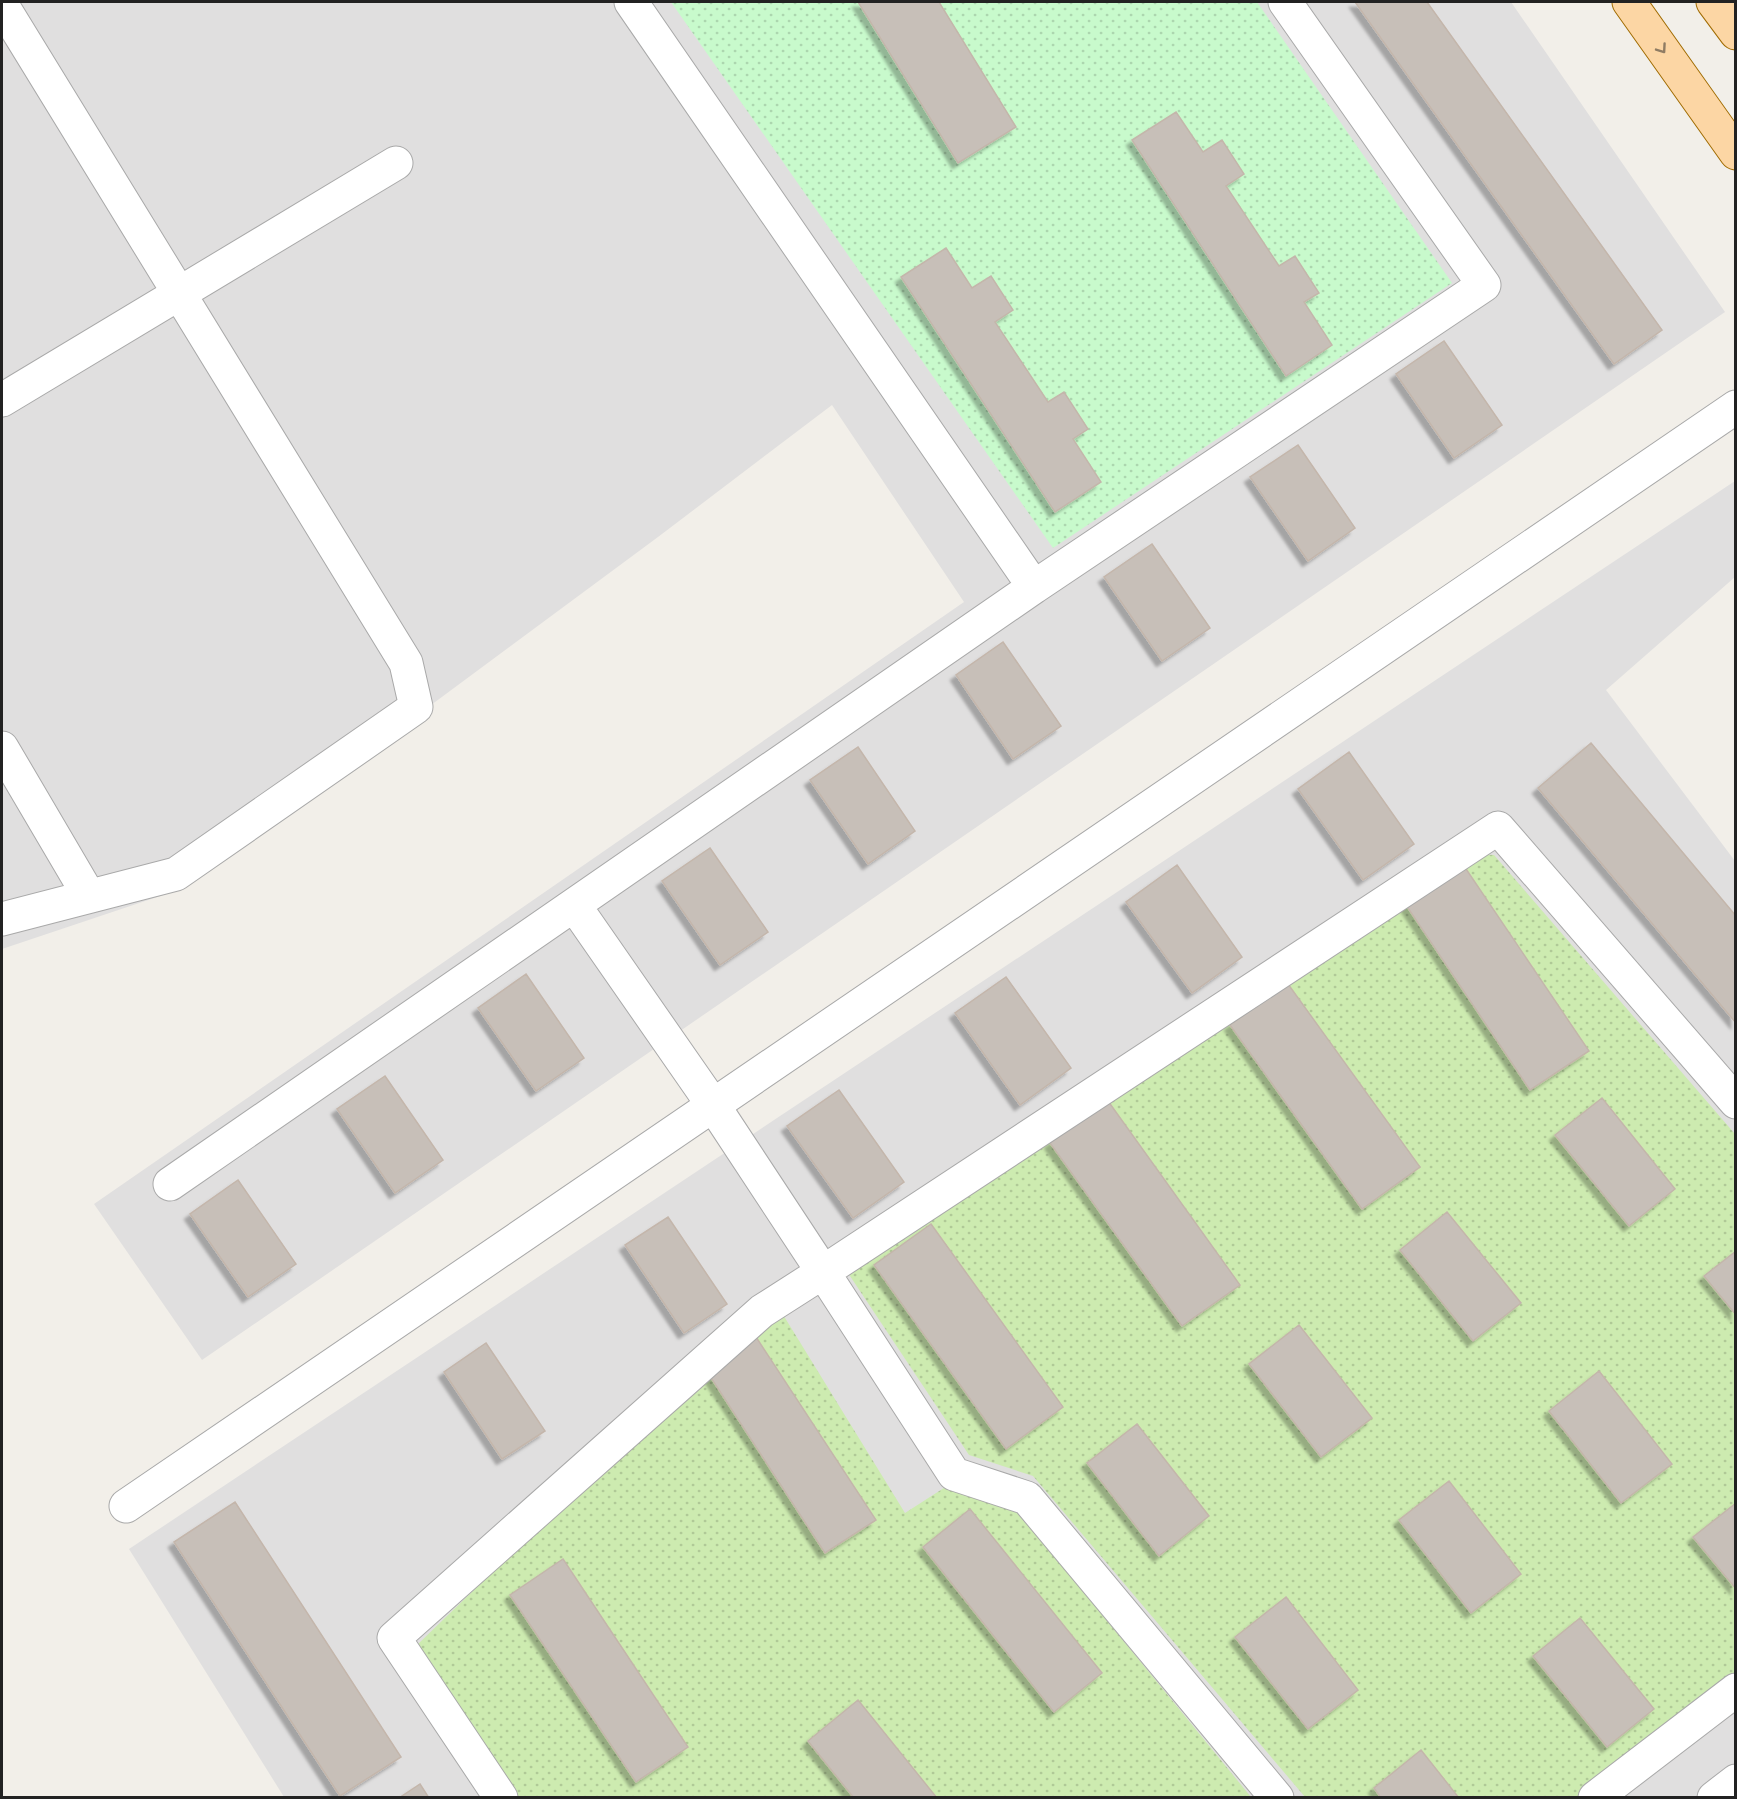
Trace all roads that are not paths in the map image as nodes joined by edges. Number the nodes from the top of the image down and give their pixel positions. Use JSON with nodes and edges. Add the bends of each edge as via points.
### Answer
{"nodes":[{"id":1,"x":631,"y":2,"type":"edge"},
{"id":2,"x":1285,"y":2,"type":"edge"},
{"id":3,"x":1629,"y":2,"type":"edge"},
{"id":4,"x":1713,"y":2,"type":"edge"},
{"id":5,"x":2,"y":5,"type":"edge"},
{"id":6,"x":1736,"y":33,"type":"edge"},
{"id":7,"x":1736,"y":153,"type":"edge"},
{"id":8,"x":396,"y":164,"type":"dead end"},
{"id":9,"x":179,"y":294,"type":"junction"},
{"id":10,"x":2,"y":400,"type":"edge"},
{"id":11,"x":1736,"y":407,"type":"edge"},
{"id":12,"x":1034,"y":587,"type":"junction"},
{"id":13,"x":2,"y":748,"type":"edge"},
{"id":14,"x":89,"y":896,"type":"junction"},
{"id":15,"x":574,"y":905,"type":"junction"},
{"id":16,"x":2,"y":919,"type":"edge"},
{"id":17,"x":1736,"y":1102,"type":"edge"},
{"id":18,"x":713,"y":1105,"type":"junction"},
{"id":19,"x":170,"y":1184,"type":"dead end"},
{"id":20,"x":823,"y":1272,"type":"junction"},
{"id":21,"x":126,"y":1506,"type":"dead end"},
{"id":22,"x":1736,"y":1690,"type":"edge"},
{"id":23,"x":1736,"y":1781,"type":"edge"},
{"id":24,"x":501,"y":1797,"type":"edge"},
{"id":25,"x":1277,"y":1797,"type":"edge"},
{"id":26,"x":1595,"y":1797,"type":"edge"},
{"id":27,"x":1714,"y":1797,"type":"edge"}],
"edges":[{"from":1,"to":12,"type":"street"},
{"from":2,"to":12,"type":"street","via":[[1484,285]]},
{"from":3,"to":7,"type":"main road","one_way":true},
{"from":4,"to":6,"type":"main road"},
{"from":5,"to":9,"type":"street"},
{"from":8,"to":9,"type":"street"},
{"from":9,"to":10,"type":"street"},
{"from":9,"to":14,"type":"street","via":[[406,663],[416,707],[176,874]]},
{"from":11,"to":18,"type":"street"},
{"from":12,"to":15,"type":"street"},
{"from":13,"to":14,"type":"street"},
{"from":14,"to":16,"type":"street"},
{"from":15,"to":18,"type":"street"},
{"from":15,"to":19,"type":"street"},
{"from":17,"to":20,"type":"street","via":[[1498,828]]},
{"from":18,"to":20,"type":"street"},
{"from":18,"to":21,"type":"street"},
{"from":20,"to":24,"type":"street","via":[[762,1311],[394,1638]]},
{"from":20,"to":25,"type":"street","via":[[954,1474],[1027,1498]]},
{"from":22,"to":26,"type":"street"},
{"from":23,"to":27,"type":"street"}]}
